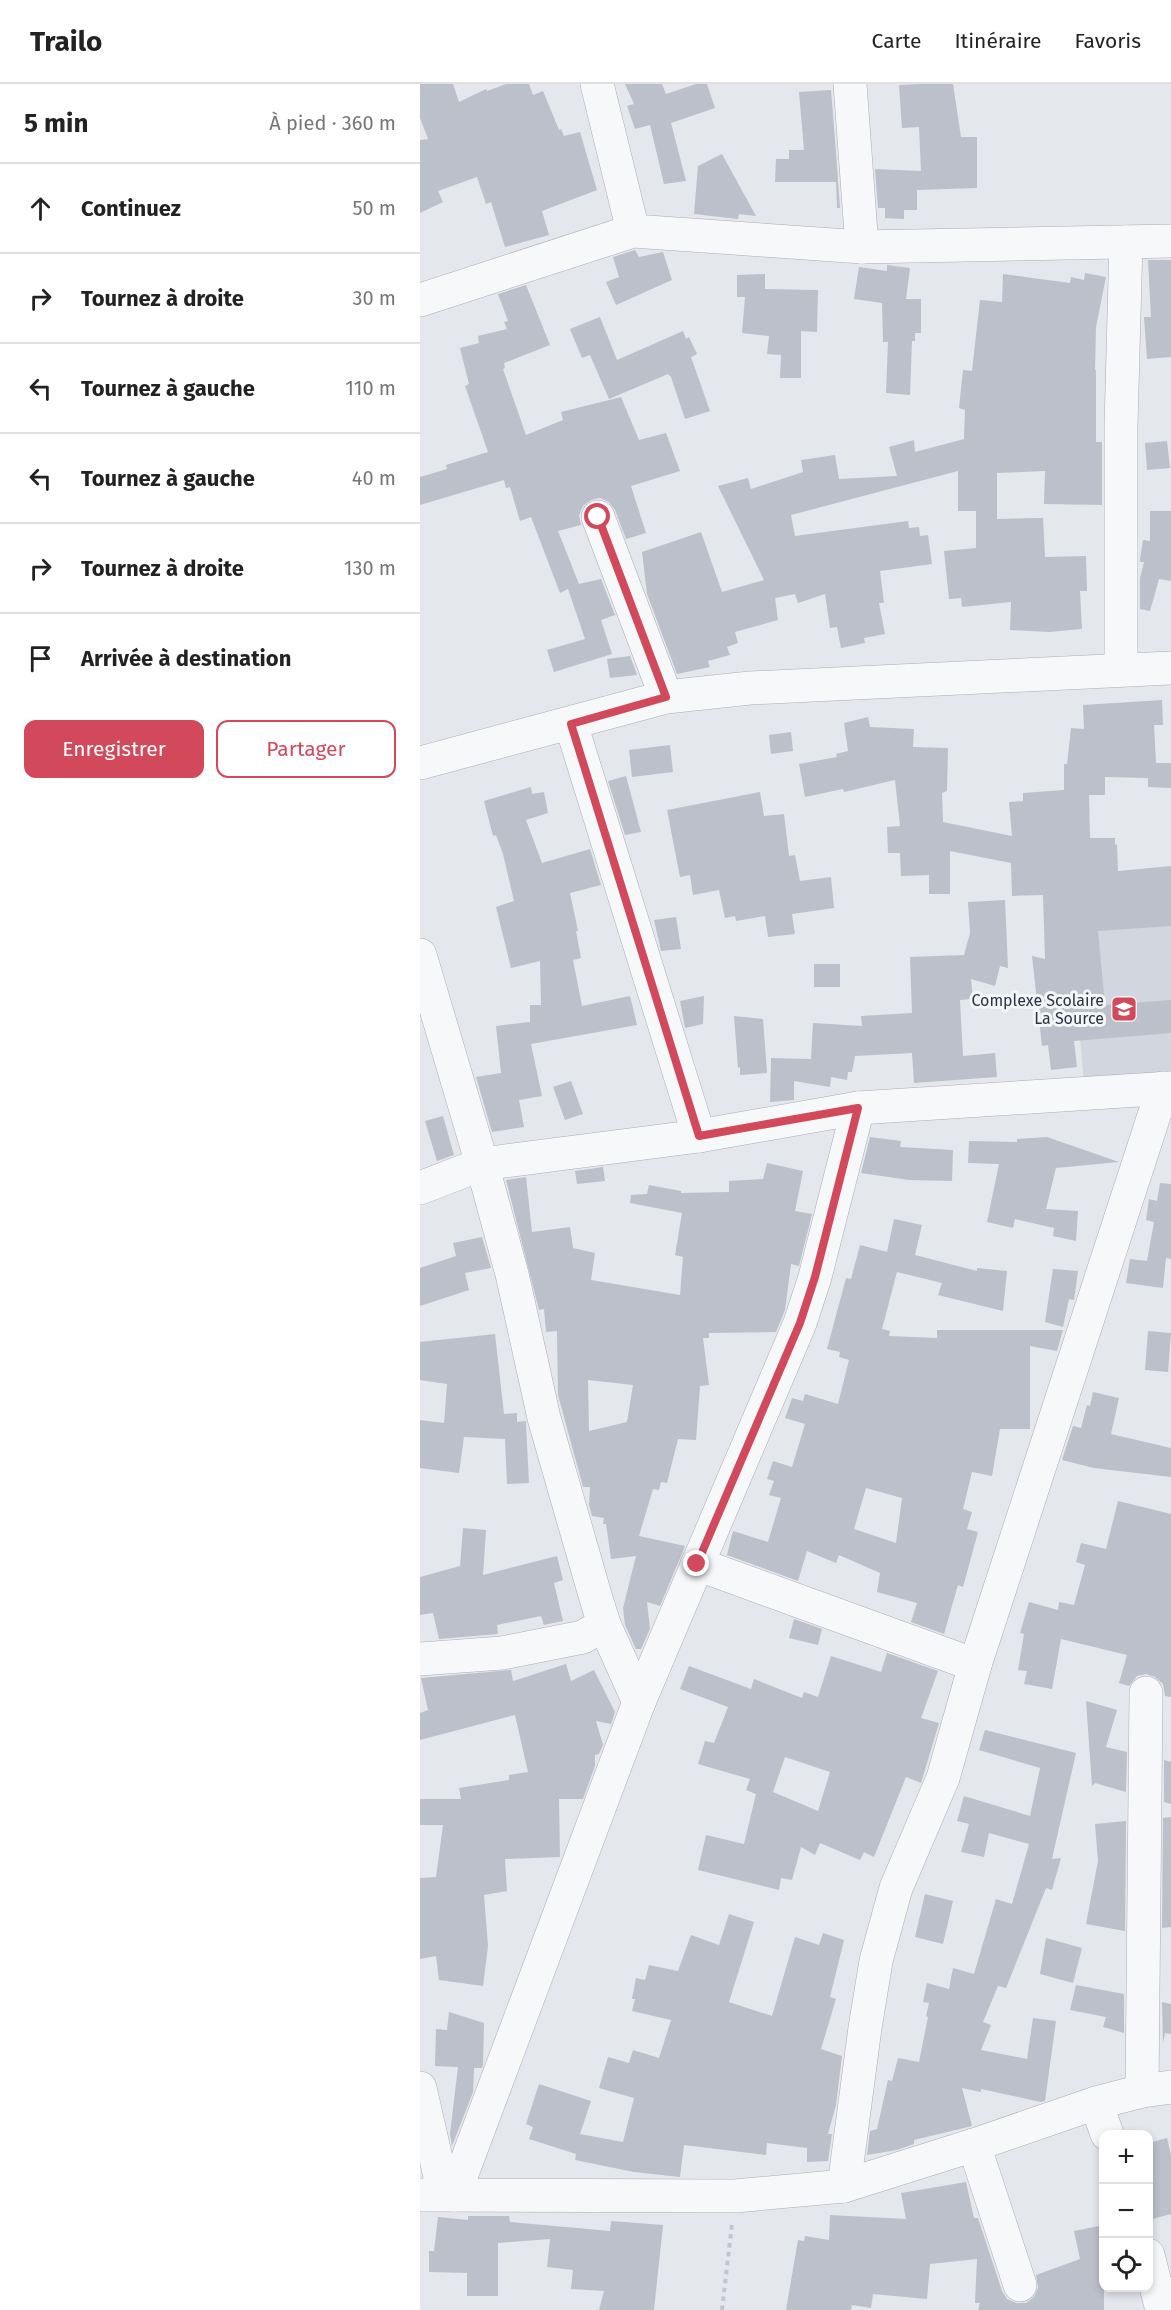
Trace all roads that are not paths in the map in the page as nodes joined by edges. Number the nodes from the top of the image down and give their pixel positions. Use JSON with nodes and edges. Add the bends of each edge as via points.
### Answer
{"nodes":[{"id":1,"x":597,"y":84,"type":"edge"},
{"id":2,"x":850,"y":84,"type":"edge"},
{"id":3,"x":633,"y":231,"type":"junction"},
{"id":4,"x":1171,"y":241,"type":"edge"},
{"id":5,"x":1126,"y":242,"type":"junction"},
{"id":6,"x":862,"y":247,"type":"junction"},
{"id":7,"x":420,"y":300,"type":"edge"},
{"id":8,"x":598,"y":517,"type":"dead end"},
{"id":9,"x":1171,"y":668,"type":"edge"},
{"id":10,"x":1121,"y":669,"type":"junction"},
{"id":11,"x":666,"y":697,"type":"junction"},
{"id":12,"x":571,"y":724,"type":"junction"},
{"id":13,"x":420,"y":763,"type":"edge"},
{"id":14,"x":420,"y":955,"type":"edge"},
{"id":15,"x":1167,"y":1088,"type":"edge"},
{"id":16,"x":858,"y":1108,"type":"junction"},
{"id":17,"x":699,"y":1136,"type":"junction"},
{"id":18,"x":482,"y":1164,"type":"junction"},
{"id":19,"x":420,"y":1188,"type":"edge"},
{"id":20,"x":697,"y":1564,"type":"junction"},
{"id":21,"x":604,"y":1624,"type":"junction"},
{"id":22,"x":420,"y":1659,"type":"edge"},
{"id":23,"x":975,"y":1665,"type":"junction"},
{"id":24,"x":1146,"y":1693,"type":"dead end"},
{"id":25,"x":639,"y":1702,"type":"junction"},
{"id":26,"x":420,"y":2088,"type":"edge"},
{"id":27,"x":1157,"y":2089,"type":"edge"},
{"id":28,"x":1096,"y":2103,"type":"junction"},
{"id":29,"x":1106,"y":2130,"type":"edge"},
{"id":30,"x":974,"y":2145,"type":"junction"},
{"id":31,"x":844,"y":2186,"type":"junction"},
{"id":32,"x":440,"y":2195,"type":"edge"},
{"id":33,"x":1153,"y":2272,"type":"edge"},
{"id":34,"x":1020,"y":2286,"type":"dead end"},
{"id":35,"x":1162,"y":2310,"type":"edge"}],
"edges":[{"from":1,"to":3,"type":"street"},
{"from":2,"to":6,"type":"street"},
{"from":3,"to":6,"type":"street"},
{"from":3,"to":7,"type":"street"},
{"from":4,"to":5,"type":"street"},
{"from":5,"to":6,"type":"street"},
{"from":5,"to":10,"type":"street"},
{"from":8,"to":11,"type":"street"},
{"from":9,"to":10,"type":"street"},
{"from":10,"to":11,"type":"street","via":[[750,688]]},
{"from":11,"to":12,"type":"street"},
{"from":12,"to":13,"type":"street"},
{"from":12,"to":17,"type":"street"},
{"from":14,"to":18,"type":"street"},
{"from":15,"to":16,"type":"street"},
{"from":15,"to":23,"type":"street"},
{"from":16,"to":17,"type":"street"},
{"from":16,"to":20,"type":"street","via":[[800,1323]]},
{"from":17,"to":18,"type":"street"},
{"from":18,"to":19,"type":"street"},
{"from":18,"to":21,"type":"street","via":[[512,1274],[544,1418]]},
{"from":20,"to":23,"type":"street"},
{"from":20,"to":25,"type":"street"},
{"from":21,"to":22,"type":"street","via":[[583,1637],[514,1651]]},
{"from":21,"to":25,"type":"street"},
{"from":23,"to":31,"type":"street","via":[[943,1778],[896,1888],[876,1960]]},
{"from":24,"to":27,"type":"street"},
{"from":25,"to":32,"type":"street"},
{"from":26,"to":32,"type":"street"},
{"from":27,"to":28,"type":"street"},
{"from":28,"to":29,"type":"street"},
{"from":28,"to":30,"type":"street"},
{"from":30,"to":31,"type":"street"},
{"from":30,"to":34,"type":"street"},
{"from":31,"to":32,"type":"street","via":[[735,2196]]},
{"from":33,"to":35,"type":"street"}]}
